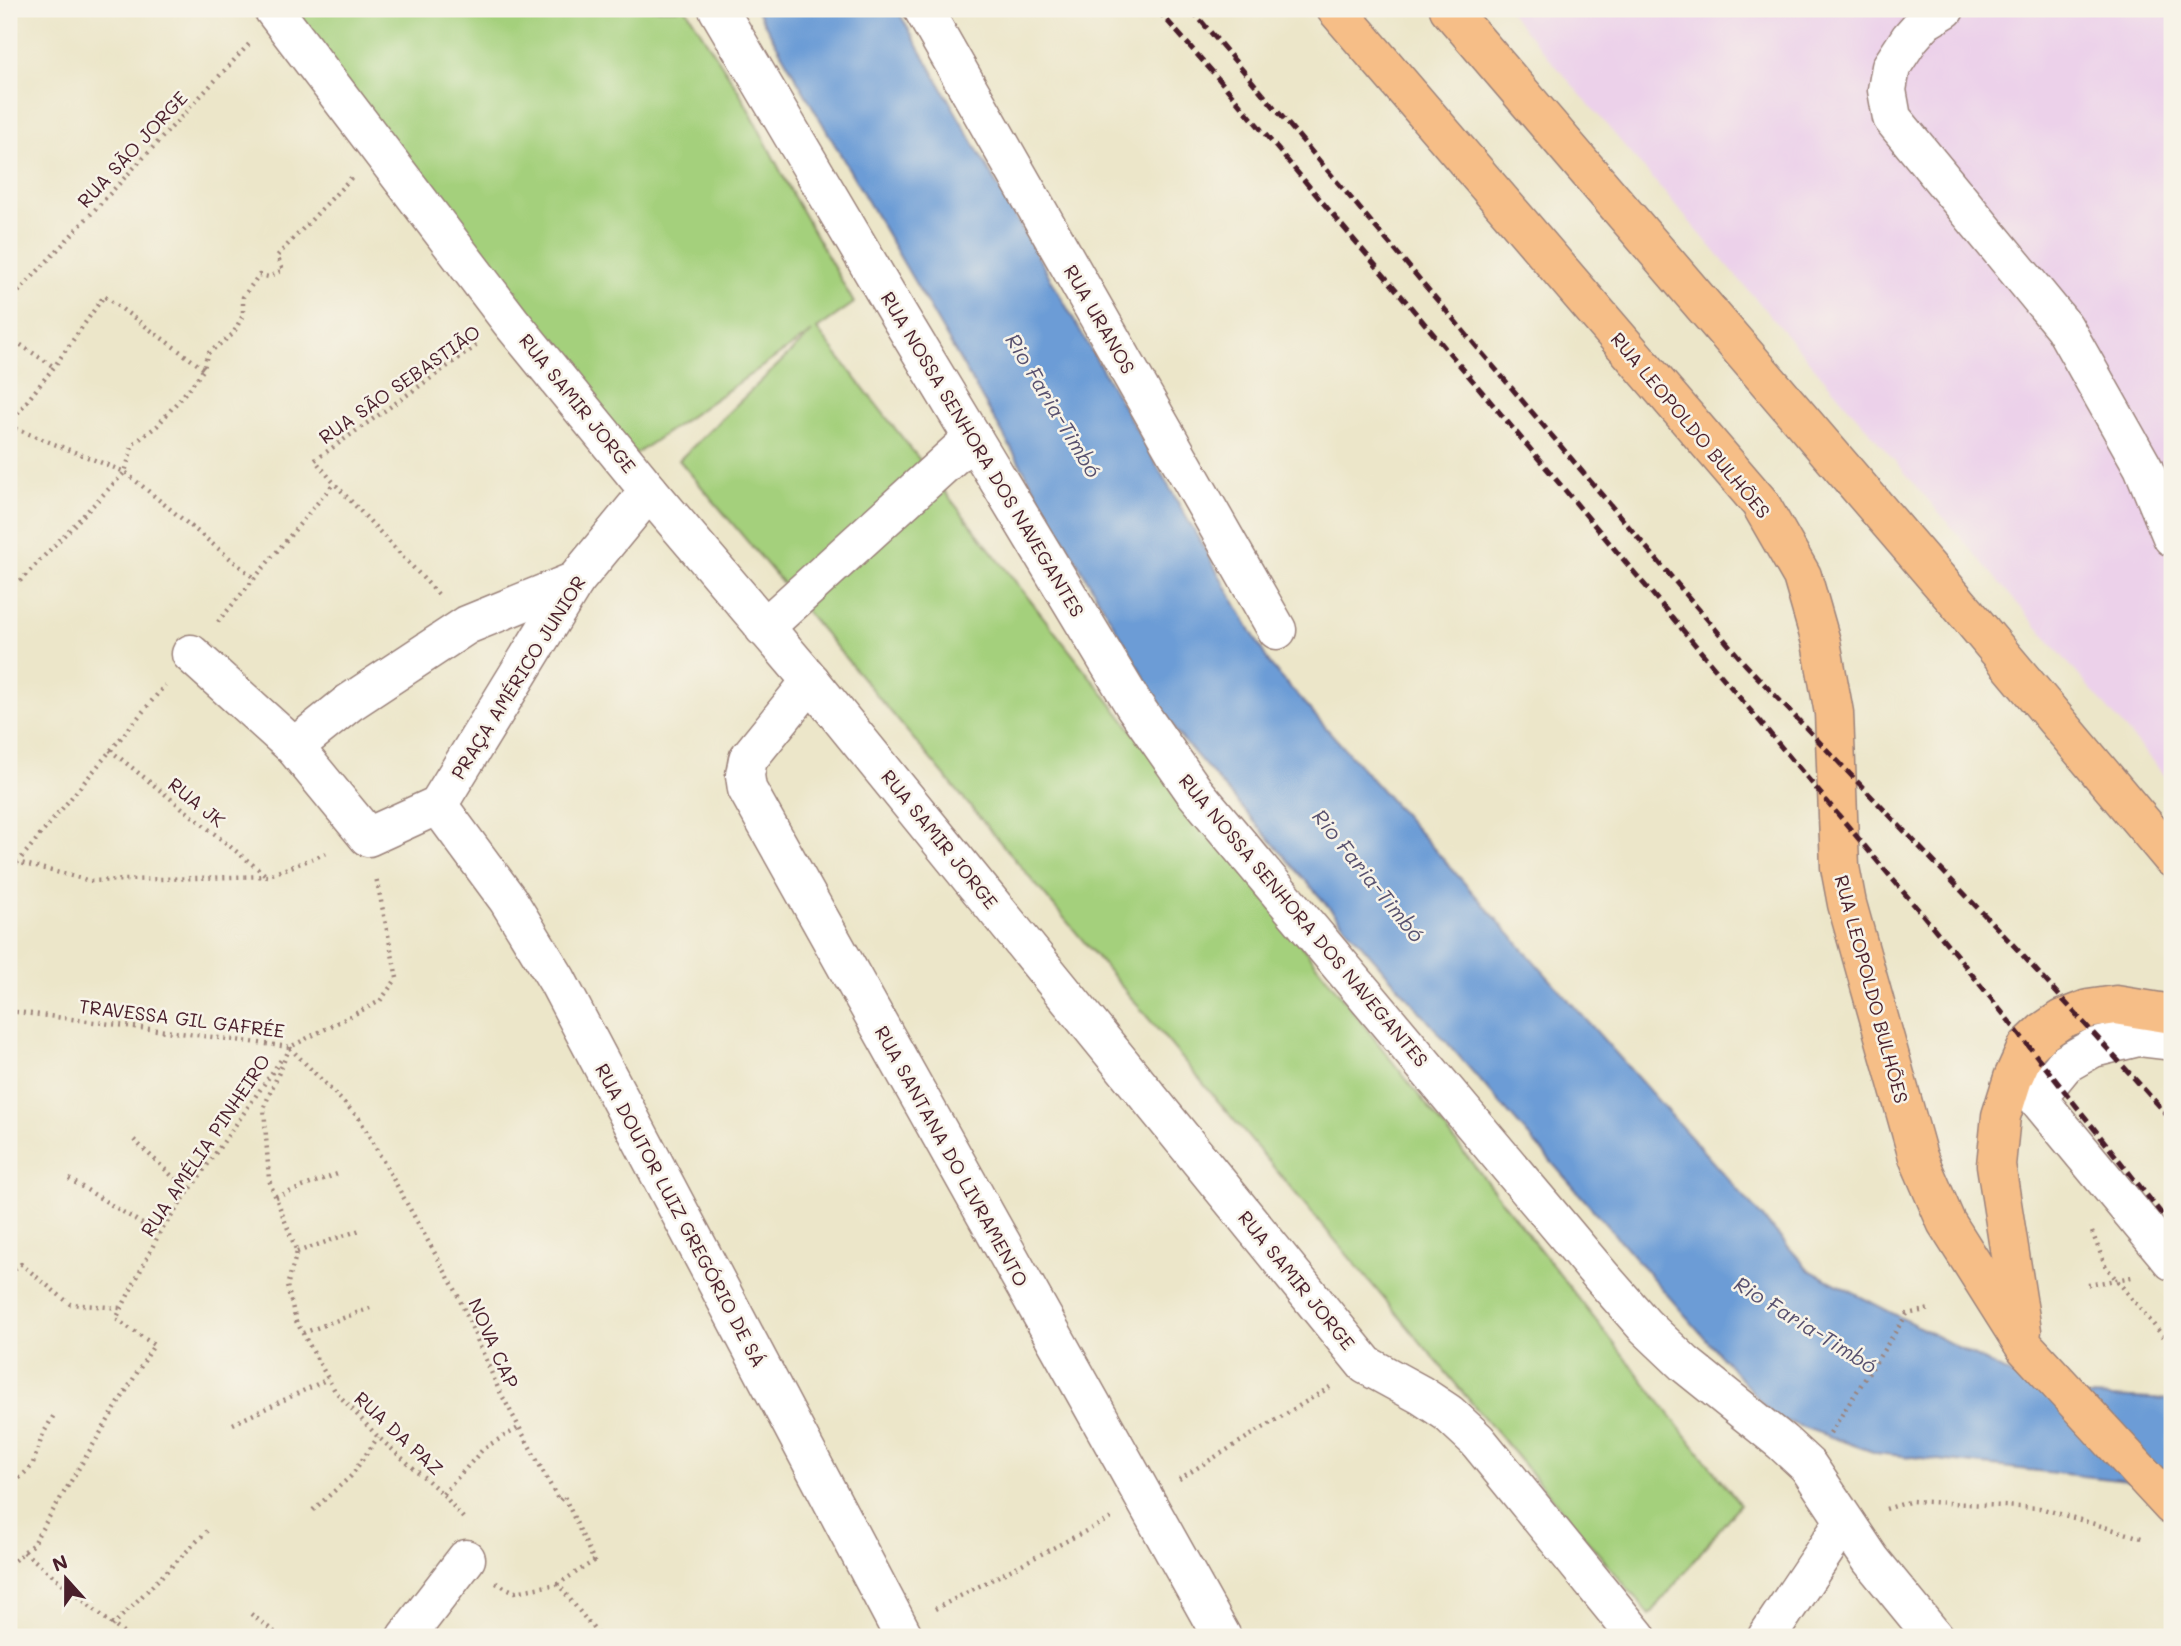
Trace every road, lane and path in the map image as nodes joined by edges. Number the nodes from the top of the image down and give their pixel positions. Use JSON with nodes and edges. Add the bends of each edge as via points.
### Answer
{"nodes":[{"id":1,"x":718,"y":9,"type":"edge"},
{"id":2,"x":923,"y":9,"type":"edge"},
{"id":3,"x":1336,"y":9,"type":"edge"},
{"id":4,"x":1449,"y":9,"type":"edge"},
{"id":5,"x":1945,"y":9,"type":"edge"},
{"id":6,"x":275,"y":12,"type":"edge"},
{"id":7,"x":378,"y":148,"type":"junction"},
{"id":8,"x":9,"y":302,"type":"edge"},
{"id":9,"x":511,"y":322,"type":"junction"},
{"id":10,"x":9,"y":337,"type":"edge"},
{"id":11,"x":54,"y":367,"type":"junction"},
{"id":12,"x":204,"y":369,"type":"junction"},
{"id":13,"x":9,"y":425,"type":"edge"},
{"id":14,"x":973,"y":438,"type":"junction"},
{"id":15,"x":125,"y":472,"type":"junction"},
{"id":16,"x":649,"y":491,"type":"junction"},
{"id":17,"x":2172,"y":537,"type":"edge"},
{"id":18,"x":254,"y":578,"type":"dead end"},
{"id":19,"x":20,"y":580,"type":"dead end"},
{"id":20,"x":575,"y":581,"type":"junction"},
{"id":21,"x":467,"y":625,"type":"junction"},
{"id":22,"x":764,"y":628,"type":"junction"},
{"id":23,"x":1278,"y":630,"type":"dead end"},
{"id":24,"x":191,"y":654,"type":"dead end"},
{"id":25,"x":811,"y":681,"type":"junction"},
{"id":26,"x":294,"y":747,"type":"junction"},
{"id":27,"x":110,"y":750,"type":"dead end"},
{"id":28,"x":438,"y":805,"type":"junction"},
{"id":29,"x":368,"y":837,"type":"junction"},
{"id":30,"x":2172,"y":858,"type":"edge"},
{"id":31,"x":9,"y":860,"type":"edge"},
{"id":32,"x":267,"y":876,"type":"junction"},
{"id":33,"x":9,"y":1011,"type":"edge"},
{"id":34,"x":2172,"y":1014,"type":"edge"},
{"id":35,"x":2172,"y":1041,"type":"edge"},
{"id":36,"x":289,"y":1047,"type":"junction"},
{"id":37,"x":134,"y":1140,"type":"dead end"},
{"id":38,"x":337,"y":1174,"type":"dead end"},
{"id":39,"x":69,"y":1179,"type":"dead end"},
{"id":40,"x":188,"y":1191,"type":"junction"},
{"id":41,"x":276,"y":1197,"type":"junction"},
{"id":42,"x":360,"y":1230,"type":"dead end"},
{"id":43,"x":159,"y":1234,"type":"junction"},
{"id":44,"x":297,"y":1252,"type":"junction"},
{"id":45,"x":2172,"y":1261,"type":"edge"},
{"id":46,"x":9,"y":1273,"type":"edge"},
{"id":47,"x":121,"y":1308,"type":"junction"},
{"id":48,"x":370,"y":1308,"type":"dead end"},
{"id":49,"x":1930,"y":1309,"type":"dead end"},
{"id":50,"x":303,"y":1333,"type":"junction"},
{"id":51,"x":2025,"y":1348,"type":"junction"},
{"id":52,"x":328,"y":1379,"type":"junction"},
{"id":53,"x":54,"y":1415,"type":"dead end"},
{"id":54,"x":233,"y":1424,"type":"dead end"},
{"id":55,"x":520,"y":1427,"type":"junction"},
{"id":56,"x":378,"y":1437,"type":"junction"},
{"id":57,"x":1808,"y":1466,"type":"junction"},
{"id":58,"x":9,"y":1488,"type":"edge"},
{"id":59,"x":443,"y":1494,"type":"junction"},
{"id":60,"x":2172,"y":1506,"type":"edge"},
{"id":61,"x":313,"y":1510,"type":"dead end"},
{"id":62,"x":1844,"y":1522,"type":"junction"},
{"id":63,"x":207,"y":1531,"type":"dead end"},
{"id":64,"x":2146,"y":1540,"type":"dead end"},
{"id":65,"x":24,"y":1552,"type":"junction"},
{"id":66,"x":466,"y":1559,"type":"junction"},
{"id":67,"x":9,"y":1565,"type":"edge"},
{"id":68,"x":558,"y":1584,"type":"junction"},
{"id":69,"x":251,"y":1614,"type":"dead end"},
{"id":70,"x":112,"y":1626,"type":"junction"},
{"id":71,"x":128,"y":1637,"type":"edge"},
{"id":72,"x":281,"y":1637,"type":"edge"},
{"id":73,"x":406,"y":1637,"type":"edge"},
{"id":74,"x":600,"y":1637,"type":"edge"},
{"id":75,"x":904,"y":1637,"type":"edge"},
{"id":76,"x":1222,"y":1637,"type":"edge"},
{"id":77,"x":1637,"y":1637,"type":"edge"},
{"id":78,"x":1767,"y":1637,"type":"edge"},
{"id":79,"x":1934,"y":1637,"type":"edge"}],
"edges":[{"from":1,"to":14,"type":"street","name":"RUA NOSSA SENHORA DOS NAVEGANTES"},
{"from":2,"to":23,"type":"street","name":"RUA URANOS"},
{"from":3,"to":51,"type":"main road","name":"RUA LEOPOLDO BULHÕES","via":[[1760,503],[1802,576],[1821,642],[1833,713],[1840,867],[1891,1067],[1918,1157],[1946,1222]]},
{"from":4,"to":30,"type":"main road"},
{"from":5,"to":17,"type":"street","via":[[1910,38],[1891,67],[1887,90],[1892,118],[2064,327],[2143,467]]},
{"from":6,"to":7,"type":"street","name":"RUA SAMIR JORGE"},
{"from":6,"to":8,"type":"path","name":"RUA SÃO JORGE"},
{"from":7,"to":9,"type":"street","name":"RUA SAMIR JORGE"},
{"from":7,"to":12,"type":"path","via":[[277,256],[283,270],[269,278],[259,275],[243,298],[243,315],[233,334],[207,354]]},
{"from":9,"to":16,"type":"street","name":"RUA SAMIR JORGE"},
{"from":9,"to":21,"type":"path","name":"RUA SÃO SEBASTIÃO","via":[[315,460]]},
{"from":10,"to":11,"type":"path"},
{"from":11,"to":12,"type":"path","via":[[104,296]]},
{"from":11,"to":13,"type":"path"},
{"from":12,"to":15,"type":"path","via":[[157,426],[133,444]]},
{"from":13,"to":15,"type":"path"},
{"from":14,"to":22,"type":"street"},
{"from":14,"to":57,"type":"street","name":"RUA NOSSA SENHORA DOS NAVEGANTES","via":[[1135,705],[1194,791],[1644,1325]]},
{"from":15,"to":18,"type":"path"},
{"from":15,"to":19,"type":"path"},
{"from":16,"to":20,"type":"street","name":"PRAÇA AMÉRICO JUNIOR"},
{"from":16,"to":22,"type":"street","name":"RUA SAMIR JORGE"},
{"from":20,"to":21,"type":"street"},
{"from":20,"to":28,"type":"street","name":"PRAÇA AMÉRICO JUNIOR"},
{"from":21,"to":26,"type":"street","via":[[349,703]]},
{"from":22,"to":25,"type":"street","name":"RUA SAMIR JORGE"},
{"from":24,"to":26,"type":"street"},
{"from":25,"to":76,"type":"street","name":"RUA SANTANA DO LIVRAMENTO","via":[[748,759],[747,789]]},
{"from":25,"to":77,"type":"street","name":"RUA SAMIR JORGE","via":[[1366,1365],[1448,1413],[1476,1440]]},
{"from":26,"to":29,"type":"street"},
{"from":27,"to":32,"type":"path","name":"RUA JK"},
{"from":28,"to":29,"type":"street"},
{"from":28,"to":75,"type":"street","name":"RUA DOUTOR LUIZ GREGÓRIO DE SÁ","via":[[508,900],[557,980]]},
{"from":29,"to":32,"type":"path"},
{"from":29,"to":36,"type":"path","name":"TRAVESSA GIL GAFRÉE","via":[[397,978],[380,1001]]},
{"from":31,"to":32,"type":"path","via":[[91,881]]},
{"from":33,"to":36,"type":"path","name":"TRAVESSA GIL GAFRÉE"},
{"from":34,"to":51,"type":"main road","via":[[2116,1005],[2062,1019],[2027,1047],[2013,1078],[2001,1116],[1996,1165]]},
{"from":35,"to":45,"type":"street","via":[[2138,1037],[2093,1048],[2065,1064],[2037,1098]]},
{"from":36,"to":40,"type":"path","name":"RUA AMÉLIA PINHEIRO"},
{"from":36,"to":41,"type":"path","via":[[264,1107],[269,1180]]},
{"from":36,"to":55,"type":"path","name":"NOVA CAP","via":[[359,1118],[456,1291]]},
{"from":37,"to":40,"type":"path"},
{"from":38,"to":41,"type":"path"},
{"from":39,"to":43,"type":"path"},
{"from":40,"to":43,"type":"path","name":"RUA AMÉLIA PINHEIRO"},
{"from":41,"to":44,"type":"path"},
{"from":42,"to":44,"type":"path"},
{"from":43,"to":47,"type":"path","name":"RUA AMÉLIA PINHEIRO"},
{"from":44,"to":50,"type":"path","name":"RUA DA PAZ","via":[[287,1286]]},
{"from":46,"to":47,"type":"path","via":[[21,1264],[70,1304]]},
{"from":47,"to":65,"type":"path","via":[[116,1319],[154,1345]]},
{"from":48,"to":50,"type":"path"},
{"from":49,"to":57,"type":"path","via":[[1907,1314]]},
{"from":50,"to":52,"type":"path","name":"RUA DA PAZ"},
{"from":51,"to":60,"type":"main road","name":"RUA LEOPOLDO BULHÕES"},
{"from":52,"to":54,"type":"path"},
{"from":52,"to":56,"type":"path","name":"RUA DA PAZ"},
{"from":53,"to":58,"type":"path","via":[[32,1466]]},
{"from":55,"to":59,"type":"path","via":[[484,1448]]},
{"from":55,"to":68,"type":"path","name":"NOVA CAP","via":[[559,1501],[564,1496],[594,1561]]},
{"from":56,"to":59,"type":"path","name":"RUA DA PAZ"},
{"from":56,"to":61,"type":"path","via":[[351,1476]]},
{"from":57,"to":62,"type":"street","name":"RUA NOSSA SENHORA DOS NAVEGANTES"},
{"from":59,"to":66,"type":"path","name":"RUA DA PAZ","via":[[470,1527]]},
{"from":62,"to":64,"type":"path","via":[[1912,1501],[2040,1508]]},
{"from":62,"to":78,"type":"street"},
{"from":62,"to":79,"type":"street","name":"RUA NOSSA SENHORA DOS NAVEGANTES"},
{"from":63,"to":70,"type":"path"},
{"from":65,"to":67,"type":"path"},
{"from":65,"to":70,"type":"path"},
{"from":66,"to":68,"type":"path","via":[[478,1574],[515,1592]]},
{"from":66,"to":73,"type":"street"},
{"from":68,"to":74,"type":"path"},
{"from":69,"to":72,"type":"path"},
{"from":70,"to":71,"type":"path"}]}
